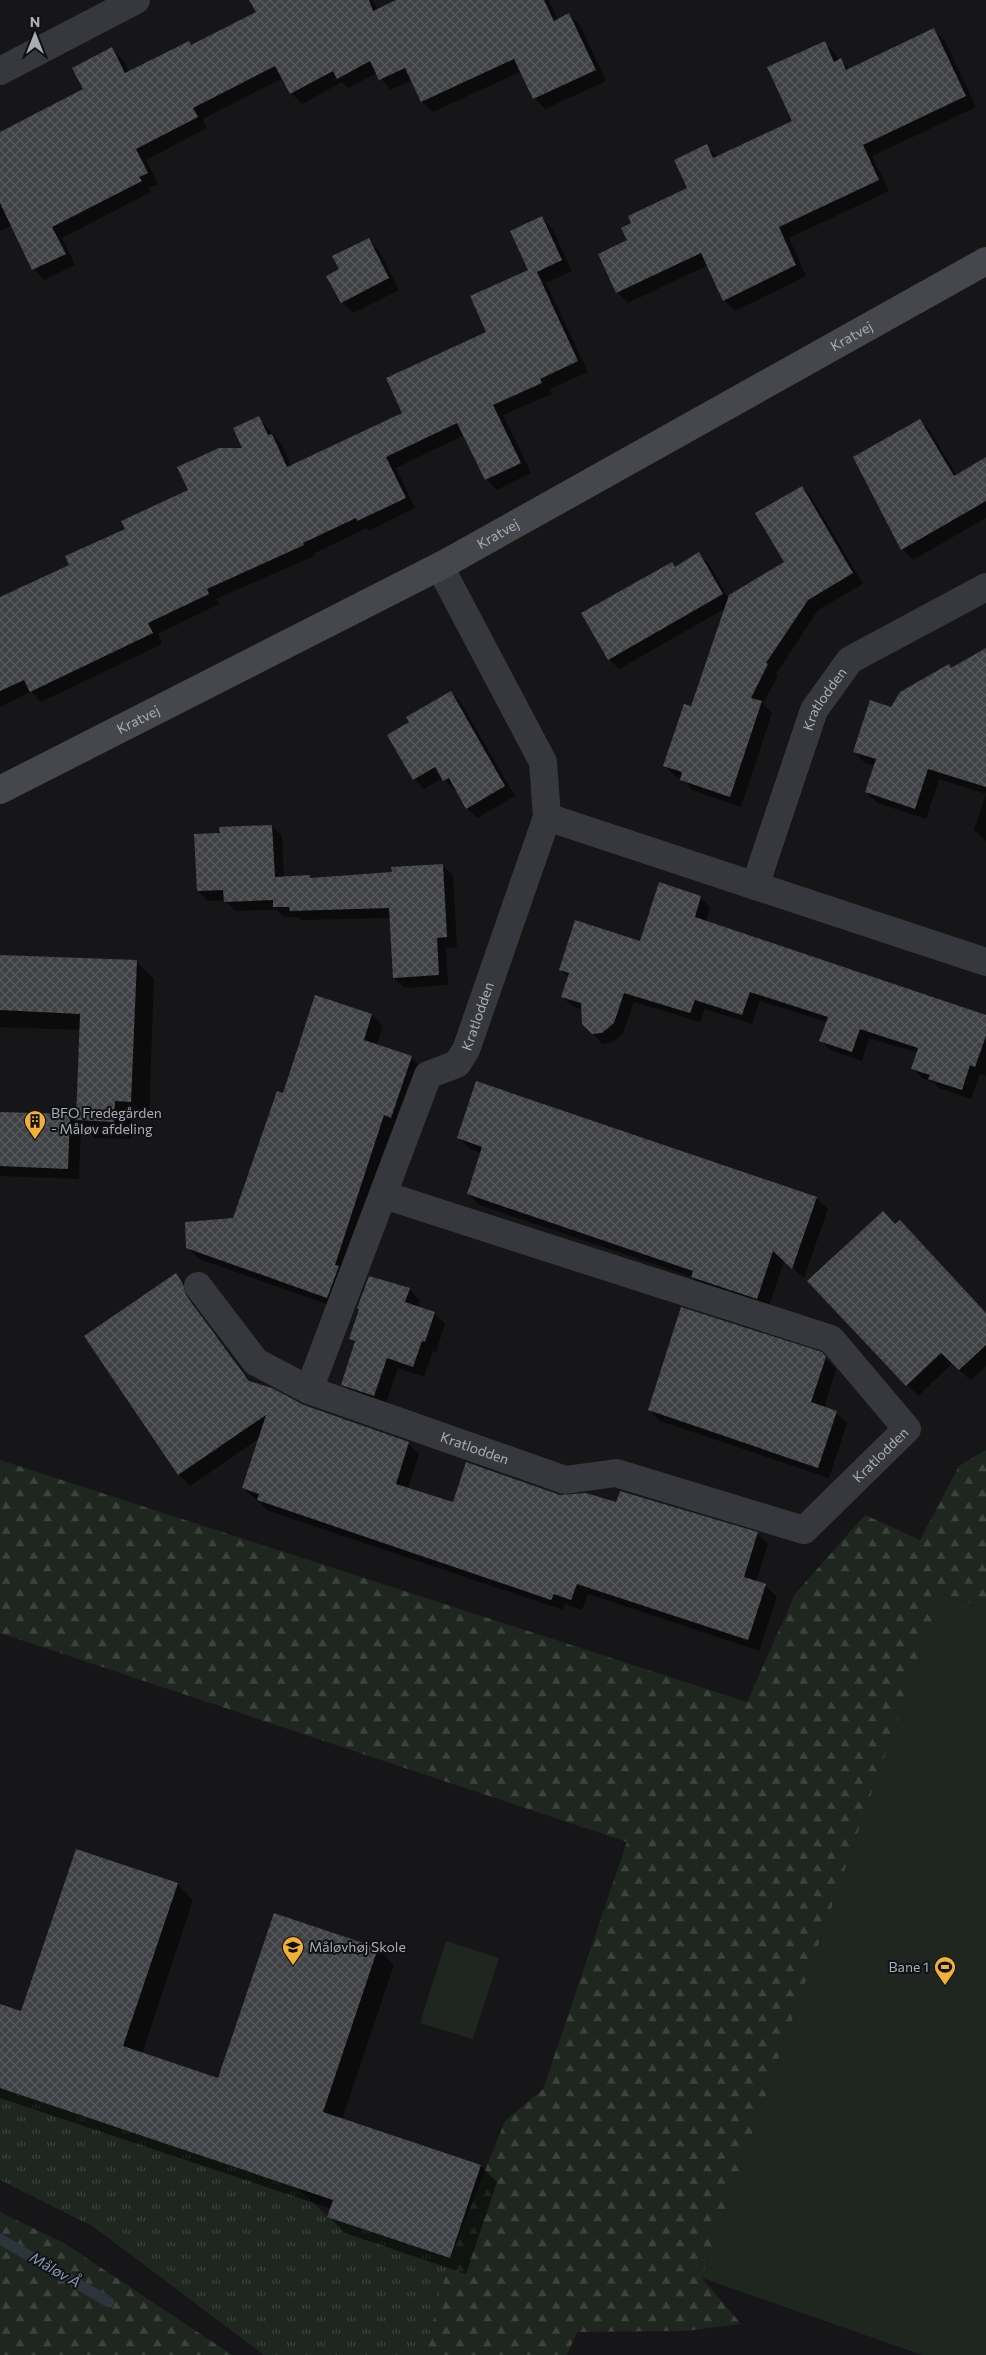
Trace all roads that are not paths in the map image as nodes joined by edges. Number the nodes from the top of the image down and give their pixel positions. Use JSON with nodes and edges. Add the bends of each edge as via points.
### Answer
{"nodes":[{"id":1,"x":136,"y":0,"type":"edge"},
{"id":2,"x":0,"y":71,"type":"edge"},
{"id":3,"x":986,"y":261,"type":"edge"},
{"id":4,"x":440,"y":567,"type":"junction"},
{"id":5,"x":986,"y":588,"type":"edge"},
{"id":6,"x":0,"y":790,"type":"edge"},
{"id":7,"x":547,"y":817,"type":"junction"},
{"id":8,"x":755,"y":886,"type":"junction"},
{"id":9,"x":986,"y":962,"type":"edge"},
{"id":10,"x":384,"y":1195,"type":"junction"},
{"id":11,"x":198,"y":1286,"type":"dead end"},
{"id":12,"x":309,"y":1390,"type":"junction"}],
"edges":[{"from":1,"to":2,"type":"street"},
{"from":3,"to":4,"type":"street","name":"Kratvej"},
{"from":4,"to":6,"type":"street","name":"Kratvej"},
{"from":4,"to":7,"type":"street","name":"Kratlodden","via":[[543,762]]},
{"from":5,"to":8,"type":"street","name":"Kratlodden","via":[[850,660],[814,710]]},
{"from":7,"to":8,"type":"street"},
{"from":7,"to":10,"type":"street","name":"Kratlodden","via":[[466,1050],[457,1064],[428,1075]]},
{"from":8,"to":9,"type":"street"},
{"from":10,"to":12,"type":"street","name":"Kratlodden"},
{"from":10,"to":12,"type":"street","name":"Kratlodden","via":[[831,1339],[907,1429],[804,1530],[616,1473],[565,1480]]},
{"from":11,"to":12,"type":"street","name":"Kratlodden","via":[[256,1362]]}]}
